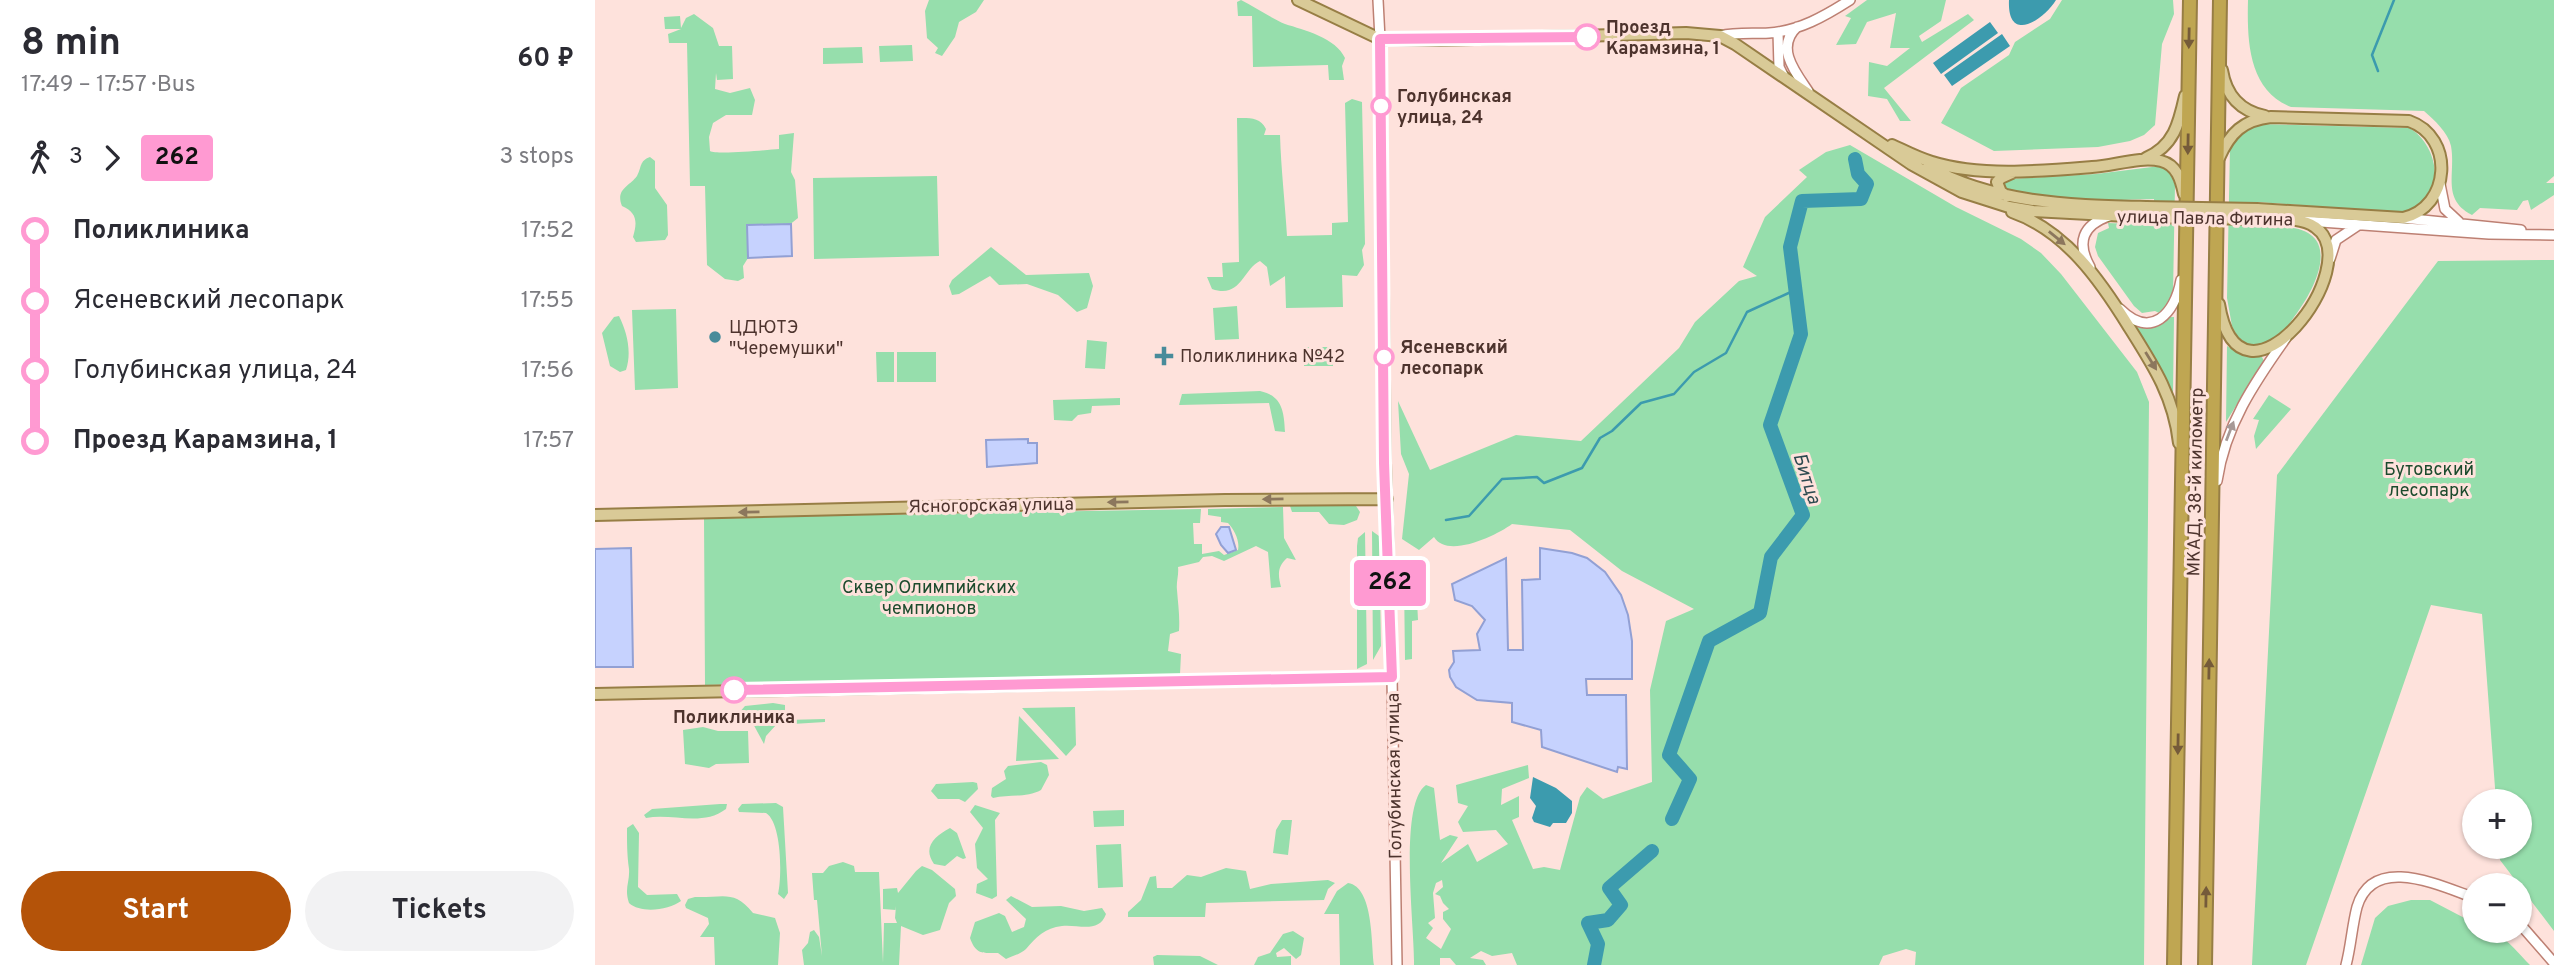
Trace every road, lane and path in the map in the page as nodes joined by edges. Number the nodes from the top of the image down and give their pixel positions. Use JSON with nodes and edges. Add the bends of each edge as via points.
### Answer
{"nodes":[{"id":1,"x":1298,"y":0,"type":"edge"},
{"id":2,"x":1378,"y":0,"type":"edge"},
{"id":3,"x":1850,"y":0,"type":"edge"},
{"id":4,"x":2190,"y":0,"type":"edge"},
{"id":5,"x":2220,"y":0,"type":"edge"},
{"id":6,"x":1797,"y":27,"type":"junction"},
{"id":7,"x":1778,"y":32,"type":"junction"},
{"id":8,"x":1720,"y":36,"type":"junction"},
{"id":9,"x":1380,"y":39,"type":"junction"},
{"id":10,"x":2219,"y":53,"type":"junction"},
{"id":11,"x":2189,"y":76,"type":"junction"},
{"id":12,"x":1784,"y":77,"type":"junction"},
{"id":13,"x":1809,"y":93,"type":"junction"},
{"id":14,"x":2271,"y":117,"type":"junction"},
{"id":15,"x":1874,"y":137,"type":"junction"},
{"id":16,"x":2140,"y":161,"type":"junction"},
{"id":17,"x":2218,"y":161,"type":"junction"},
{"id":18,"x":2028,"y":171,"type":"junction"},
{"id":19,"x":2440,"y":182,"type":"junction"},
{"id":20,"x":1975,"y":197,"type":"junction"},
{"id":21,"x":2009,"y":197,"type":"junction"},
{"id":22,"x":2146,"y":212,"type":"junction"},
{"id":23,"x":2257,"y":214,"type":"junction"},
{"id":24,"x":2109,"y":216,"type":"junction"},
{"id":25,"x":2403,"y":218,"type":"junction"},
{"id":26,"x":2295,"y":220,"type":"junction"},
{"id":27,"x":2461,"y":223,"type":"junction"},
{"id":28,"x":2360,"y":224,"type":"junction"},
{"id":29,"x":2186,"y":230,"type":"junction"},
{"id":30,"x":2554,"y":235,"type":"edge"},
{"id":31,"x":2216,"y":260,"type":"junction"},
{"id":32,"x":2330,"y":261,"type":"junction"},
{"id":33,"x":2094,"y":274,"type":"junction"},
{"id":34,"x":2115,"y":303,"type":"junction"},
{"id":35,"x":2288,"y":335,"type":"junction"},
{"id":36,"x":2182,"y":480,"type":"junction"},
{"id":37,"x":1387,"y":499,"type":"junction"},
{"id":38,"x":595,"y":515,"type":"edge"},
{"id":39,"x":2212,"y":521,"type":"junction"},
{"id":40,"x":1392,"y":677,"type":"junction"},
{"id":41,"x":595,"y":694,"type":"edge"},
{"id":42,"x":2462,"y":894,"type":"edge"},
{"id":43,"x":2532,"y":938,"type":"edge"},
{"id":44,"x":2554,"y":963,"type":"edge"},
{"id":45,"x":1397,"y":965,"type":"edge"},
{"id":46,"x":2174,"y":965,"type":"edge"},
{"id":47,"x":2205,"y":965,"type":"edge"},
{"id":48,"x":2346,"y":965,"type":"edge"}],
"edges":[{"from":1,"to":9,"type":"main road"},
{"from":2,"to":9,"type":"street","name":"Голубинская улица"},
{"from":3,"to":6,"type":"street"},
{"from":4,"to":11,"type":"highway","name":"МКАД, 38-й километр","one_way":true},
{"from":5,"to":10,"type":"highway","name":"МКАД, 38-й километр"},
{"from":6,"to":7,"type":"street"},
{"from":6,"to":13,"type":"street","name":"улица Павла Фитина","via":[[1790,34],[1787,52]]},
{"from":7,"to":8,"type":"street"},
{"from":7,"to":12,"type":"street","via":[[1777,55]]},
{"from":8,"to":9,"type":"main road"},
{"from":8,"to":12,"type":"main road","name":"улица Павла Фитина"},
{"from":9,"to":37,"type":"main road","name":"Голубинская улица"},
{"from":10,"to":14,"type":"main road","via":[[2229,95],[2245,109]]},
{"from":10,"to":17,"type":"highway","name":"МКАД, 38-й километр"},
{"from":11,"to":16,"type":"main road","via":[[2175,134],[2159,152]]},
{"from":11,"to":29,"type":"highway","name":"МКАД, 38-й километр","one_way":true},
{"from":12,"to":13,"type":"main road","name":"улица Павла Фитина"},
{"from":13,"to":15,"type":"main road","name":"улица Павла Фитина"},
{"from":14,"to":17,"type":"main road","via":[[2235,130]]},
{"from":14,"to":19,"type":"main road","via":[[2398,119],[2420,125],[2439,154]]},
{"from":15,"to":18,"type":"main road","via":[[1938,164]]},
{"from":15,"to":20,"type":"main road","name":"улица Павла Фитина","via":[[1937,180]]},
{"from":15,"to":21,"type":"main road","name":"улица Павла Фитина","via":[[1938,172]]},
{"from":16,"to":18,"type":"main road"},
{"from":16,"to":29,"type":"main road","via":[[2162,162],[2177,172],[2184,194]]},
{"from":17,"to":31,"type":"highway","name":"МКАД, 38-й километр"},
{"from":18,"to":21,"type":"main road","via":[[2007,174],[1997,182],[2000,192]]},
{"from":19,"to":25,"type":"main road","via":[[2424,211]]},
{"from":19,"to":27,"type":"street","via":[[2445,209]]},
{"from":20,"to":24,"type":"main road","name":"улица Павла Фитина","via":[[2033,211]]},
{"from":20,"to":33,"type":"main road","one_way":true,"via":[[2045,228]]},
{"from":21,"to":22,"type":"main road","name":"улица Павла Фитина"},
{"from":22,"to":23,"type":"main road","name":"улица Павла Фитина","bridge":true},
{"from":22,"to":24,"type":"main road","name":"улица Павла Фитина"},
{"from":23,"to":25,"type":"main road","name":"улица Павла Фитина"},
{"from":23,"to":26,"type":"main road","name":"улица Павла Фитина"},
{"from":24,"to":33,"type":"street","via":[[2091,224],[2082,237],[2084,257]]},
{"from":25,"to":27,"type":"street","name":"улица Павла Фитина"},
{"from":26,"to":28,"type":"street","name":"улица Павла Фитина"},
{"from":26,"to":32,"type":"main road","via":[[2318,229],[2329,248]]},
{"from":27,"to":30,"type":"street","name":"улица Павла Фитина"},
{"from":28,"to":30,"type":"street","name":"улица Павла Фитина"},
{"from":28,"to":32,"type":"street","via":[[2336,240]]},
{"from":29,"to":34,"type":"street","via":[[2179,293],[2168,313],[2143,323]]},
{"from":29,"to":36,"type":"highway","name":"МКАД, 38-й километр"},
{"from":31,"to":35,"type":"main road","via":[[2221,316],[2233,342],[2257,352]]},
{"from":31,"to":39,"type":"highway","name":"МКАД, 38-й километр"},
{"from":32,"to":35,"type":"main road","via":[[2316,298]]},
{"from":33,"to":34,"type":"main road"},
{"from":34,"to":36,"type":"main road","one_way":true,"via":[[2166,390],[2178,434]]},
{"from":39,"to":35,"type":"street","one_way":true,"via":[[2218,474],[2234,422]]},
{"from":36,"to":46,"type":"highway","name":"МКАД, 38-й километр","one_way":true},
{"from":37,"to":38,"type":"main road","name":"Ясногорская улица","one_way":true},
{"from":37,"to":40,"type":"main road","name":"Голубинская улица"},
{"from":47,"to":39,"type":"highway","name":"МКАД, 38-й километр","one_way":true},
{"from":40,"to":41,"type":"main road"},
{"from":40,"to":45,"type":"street","name":"Голубинская улица"},
{"from":42,"to":48,"type":"street","via":[[2400,876],[2365,890],[2357,905]]},
{"from":43,"to":44,"type":"street"}]}
